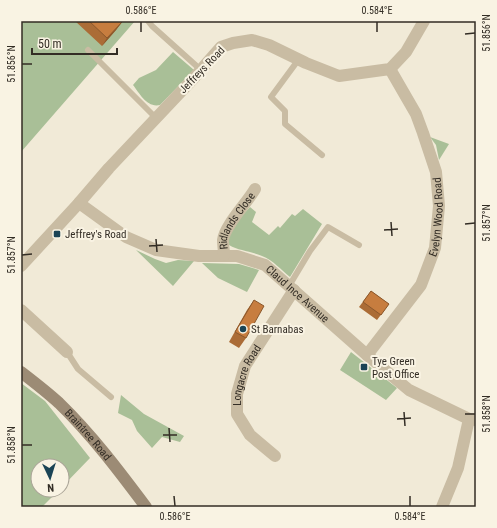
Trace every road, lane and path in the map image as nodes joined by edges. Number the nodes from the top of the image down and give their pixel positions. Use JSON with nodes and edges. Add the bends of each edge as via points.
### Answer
{"nodes":[{"id":1,"x":148,"y":21,"type":"edge"},
{"id":2,"x":424,"y":21,"type":"edge"},
{"id":3,"x":88,"y":50,"type":"dead end"},
{"id":4,"x":300,"y":59,"type":"junction"},
{"id":5,"x":390,"y":69,"type":"junction"},
{"id":6,"x":201,"y":70,"type":"junction"},
{"id":7,"x":156,"y":118,"type":"junction"},
{"id":8,"x":322,"y":155,"type":"dead end"},
{"id":9,"x":255,"y":189,"type":"dead end"},
{"id":10,"x":79,"y":203,"type":"junction"},
{"id":11,"x":359,"y":246,"type":"dead end"},
{"id":12,"x":224,"y":256,"type":"junction"},
{"id":13,"x":21,"y":266,"type":"edge"},
{"id":14,"x":291,"y":288,"type":"junction"},
{"id":15,"x":21,"y":310,"type":"edge"},
{"id":16,"x":67,"y":352,"type":"joint"},
{"id":17,"x":367,"y":356,"type":"junction"},
{"id":18,"x":21,"y":372,"type":"edge"},
{"id":19,"x":112,"y":397,"type":"dead end"},
{"id":20,"x":472,"y":420,"type":"edge"},
{"id":21,"x":275,"y":456,"type":"dead end"},
{"id":22,"x":146,"y":507,"type":"edge"},
{"id":23,"x":442,"y":507,"type":"edge"}],
"edges":[{"from":1,"to":6,"type":"lane"},
{"from":2,"to":5,"type":"street","via":[[406,52]]},
{"from":3,"to":7,"type":"lane"},
{"from":4,"to":5,"type":"street","name":"Jeffreys Road","via":[[339,76]]},
{"from":4,"to":6,"type":"street","name":"Jeffreys Road","via":[[252,40],[221,47]]},
{"from":4,"to":8,"type":"lane","via":[[272,97],[285,111],[285,124]]},
{"from":5,"to":17,"type":"street","name":"Evelyn Wood Road","via":[[416,114],[423,133],[436,172],[439,206],[435,248],[421,285]]},
{"from":6,"to":7,"type":"street","name":"Jeffreys Road"},
{"from":7,"to":10,"type":"street","name":"Jeffreys Road"},
{"from":9,"to":12,"type":"street","name":"Ridlands Close","via":[[228,227],[223,239]]},
{"from":10,"to":12,"type":"street","name":"Claud Ince Avenue","via":[[126,237],[156,250],[199,256]]},
{"from":10,"to":13,"type":"street","name":"Jeffreys Road"},
{"from":11,"to":14,"type":"lane","via":[[328,227],[307,255]]},
{"from":12,"to":14,"type":"street","name":"Claud Ince Avenue","via":[[237,256],[265,265]]},
{"from":14,"to":17,"type":"street","name":"Claud Ince Avenue"},
{"from":14,"to":21,"type":"street","name":"Longacre Road","via":[[245,366],[237,394],[237,414],[250,434]]},
{"from":15,"to":16,"type":"street"},
{"from":16,"to":19,"type":"lane","via":[[78,369]]},
{"from":17,"to":20,"type":"street","name":"Claud Ince Avenue","via":[[409,390]]},
{"from":18,"to":22,"type":"main road","name":"Braintree Road","via":[[73,418],[117,468]]},
{"from":20,"to":23,"type":"street","via":[[458,468]]}]}
